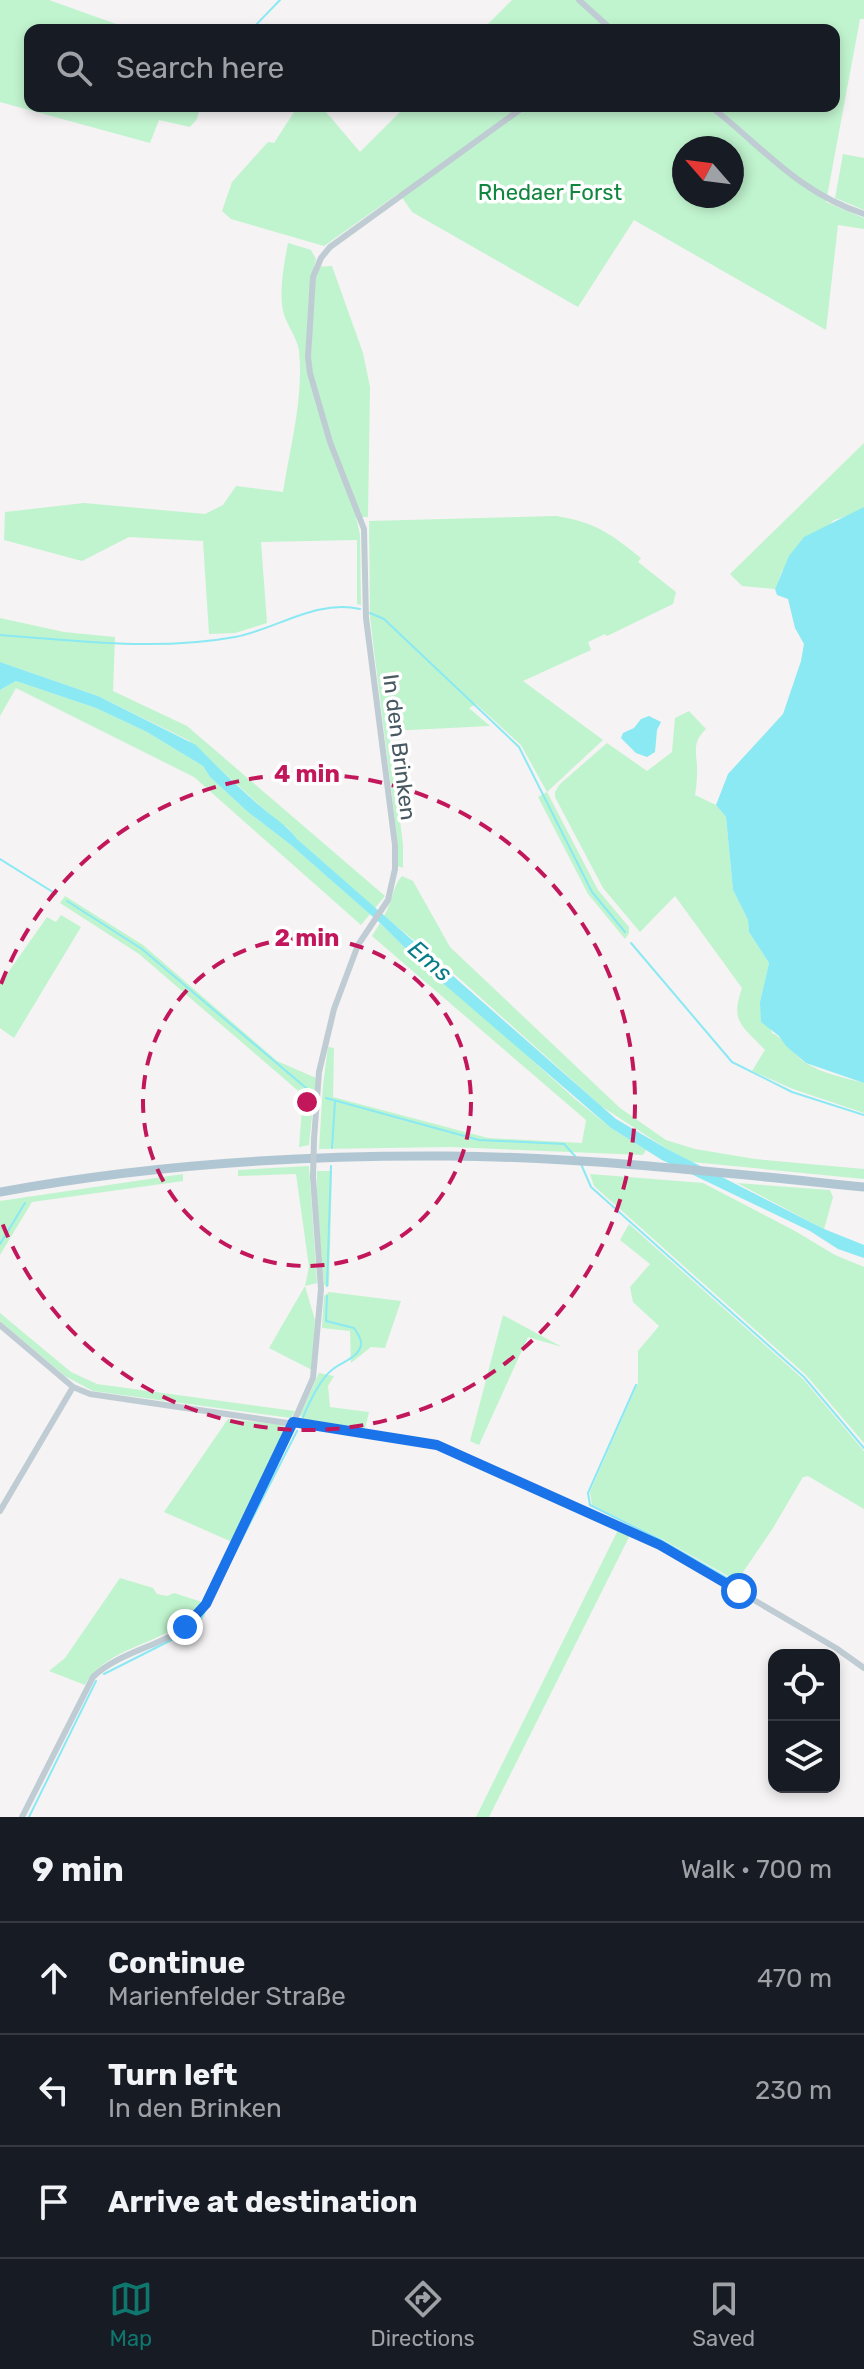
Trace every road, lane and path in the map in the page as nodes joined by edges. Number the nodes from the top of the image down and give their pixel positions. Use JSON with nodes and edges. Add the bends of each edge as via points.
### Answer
{"nodes":[{"id":1,"x":579,"y":0,"type":"edge"},
{"id":2,"x":605,"y":24,"type":"edge"},
{"id":3,"x":517,"y":112,"type":"edge"},
{"id":4,"x":717,"y":112,"type":"edge"},
{"id":5,"x":864,"y":214,"type":"edge"},
{"id":6,"x":864,"y":1187,"type":"edge"},
{"id":7,"x":0,"y":1192,"type":"edge"},
{"id":8,"x":0,"y":1325,"type":"edge"},
{"id":9,"x":73,"y":1387,"type":"junction"},
{"id":10,"x":293,"y":1422,"type":"junction"},
{"id":11,"x":0,"y":1511,"type":"edge"},
{"id":12,"x":864,"y":1668,"type":"edge"},
{"id":13,"x":22,"y":1817,"type":"edge"}],
"edges":[{"from":1,"to":2,"type":"street"},
{"from":3,"to":10,"type":"street","name":"In den Brinken","bridge":true,"via":[[330,247],[313,277],[310,373],[364,529],[366,618],[395,869],[388,900],[358,945],[334,1009],[319,1072],[313,1177],[321,1289],[316,1365]]},
{"from":4,"to":5,"type":"street","via":[[797,181]]},
{"from":6,"to":7,"type":"main road","via":[[587,1162],[378,1156],[242,1162]]},
{"from":8,"to":9,"type":"street"},
{"from":9,"to":10,"type":"street","via":[[90,1394]]},
{"from":9,"to":11,"type":"street"},
{"from":10,"to":12,"type":"street","via":[[442,1447],[660,1545]]},
{"from":10,"to":13,"type":"street","name":"In den Brinken","via":[[198,1616],[93,1677]]}]}
